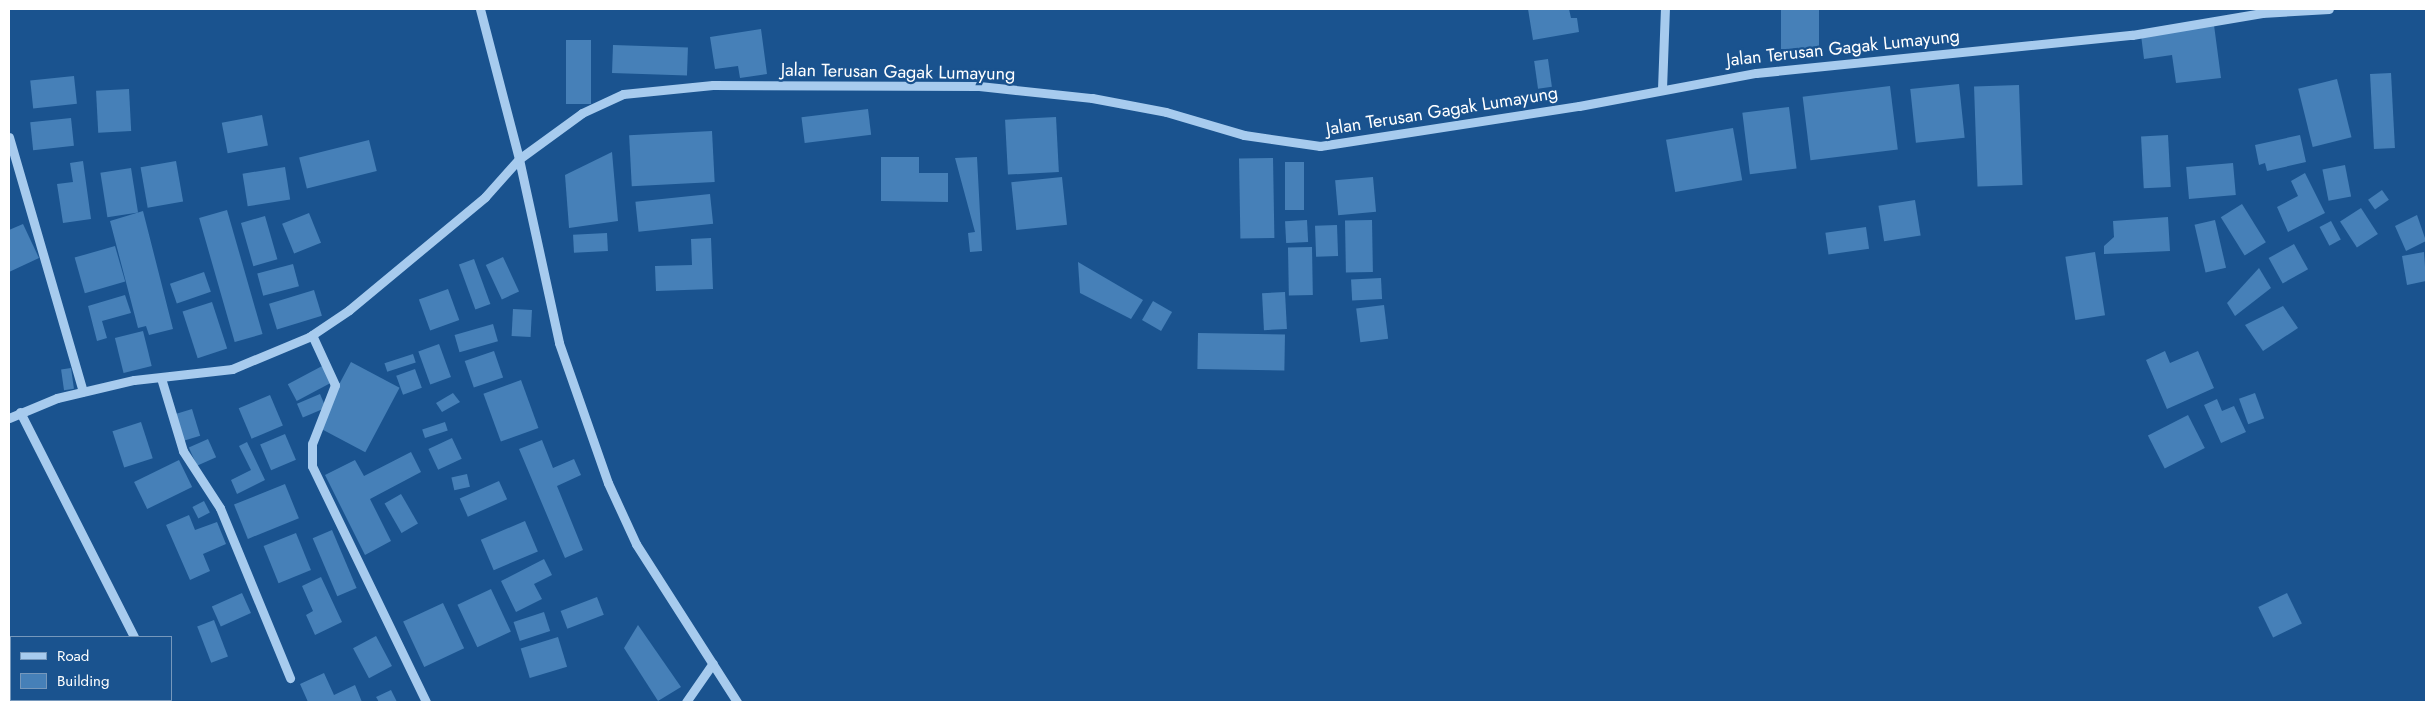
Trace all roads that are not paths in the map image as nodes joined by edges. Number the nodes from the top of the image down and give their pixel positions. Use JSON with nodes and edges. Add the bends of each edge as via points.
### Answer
{"nodes":[{"id":1,"x":480,"y":9,"type":"edge"},
{"id":2,"x":1666,"y":9,"type":"edge"},
{"id":3,"x":2329,"y":9,"type":"edge"},
{"id":4,"x":1662,"y":89,"type":"junction"},
{"id":5,"x":9,"y":137,"type":"edge"},
{"id":6,"x":520,"y":159,"type":"junction"},
{"id":7,"x":312,"y":335,"type":"junction"},
{"id":8,"x":161,"y":378,"type":"junction"},
{"id":9,"x":83,"y":391,"type":"junction"},
{"id":10,"x":20,"y":412,"type":"junction"},
{"id":11,"x":9,"y":418,"type":"edge"},
{"id":12,"x":133,"y":636,"type":"edge"},
{"id":13,"x":713,"y":663,"type":"junction"},
{"id":14,"x":290,"y":678,"type":"dead end"},
{"id":15,"x":689,"y":699,"type":"edge"},
{"id":16,"x":426,"y":702,"type":"edge"},
{"id":17,"x":737,"y":702,"type":"edge"}],
"edges":[{"from":1,"to":6,"type":"street"},
{"from":2,"to":4,"type":"street"},
{"from":3,"to":4,"type":"street","name":"Jalan Terusan Gagak Lumayung","via":[[2262,13],[2132,35],[1775,70]]},
{"from":4,"to":6,"type":"street","name":"Jalan Terusan Gagak Lumayung","via":[[1320,146],[1244,135],[1166,112],[1092,98],[979,86],[681,86],[623,94],[582,113]]},
{"from":5,"to":9,"type":"street"},
{"from":6,"to":7,"type":"street","name":"Jalan Terusan Gagak Lumayung","via":[[503,181],[349,310]]},
{"from":6,"to":13,"type":"street","via":[[559,343],[608,483],[636,544]]},
{"from":7,"to":8,"type":"street","name":"Jalan Terusan Gagak Lumayung","via":[[232,369]]},
{"from":7,"to":16,"type":"street","via":[[336,385],[312,444],[312,466]]},
{"from":8,"to":9,"type":"street","name":"Jalan Terusan Gagak Lumayung"},
{"from":8,"to":14,"type":"street","via":[[184,451],[220,508]]},
{"from":9,"to":10,"type":"street","name":"Jalan Terusan Gagak Lumayung"},
{"from":10,"to":11,"type":"street","name":"Jalan Terusan Gagak Lumayung"},
{"from":10,"to":12,"type":"street"},
{"from":13,"to":15,"type":"street"},
{"from":13,"to":17,"type":"street"}]}
